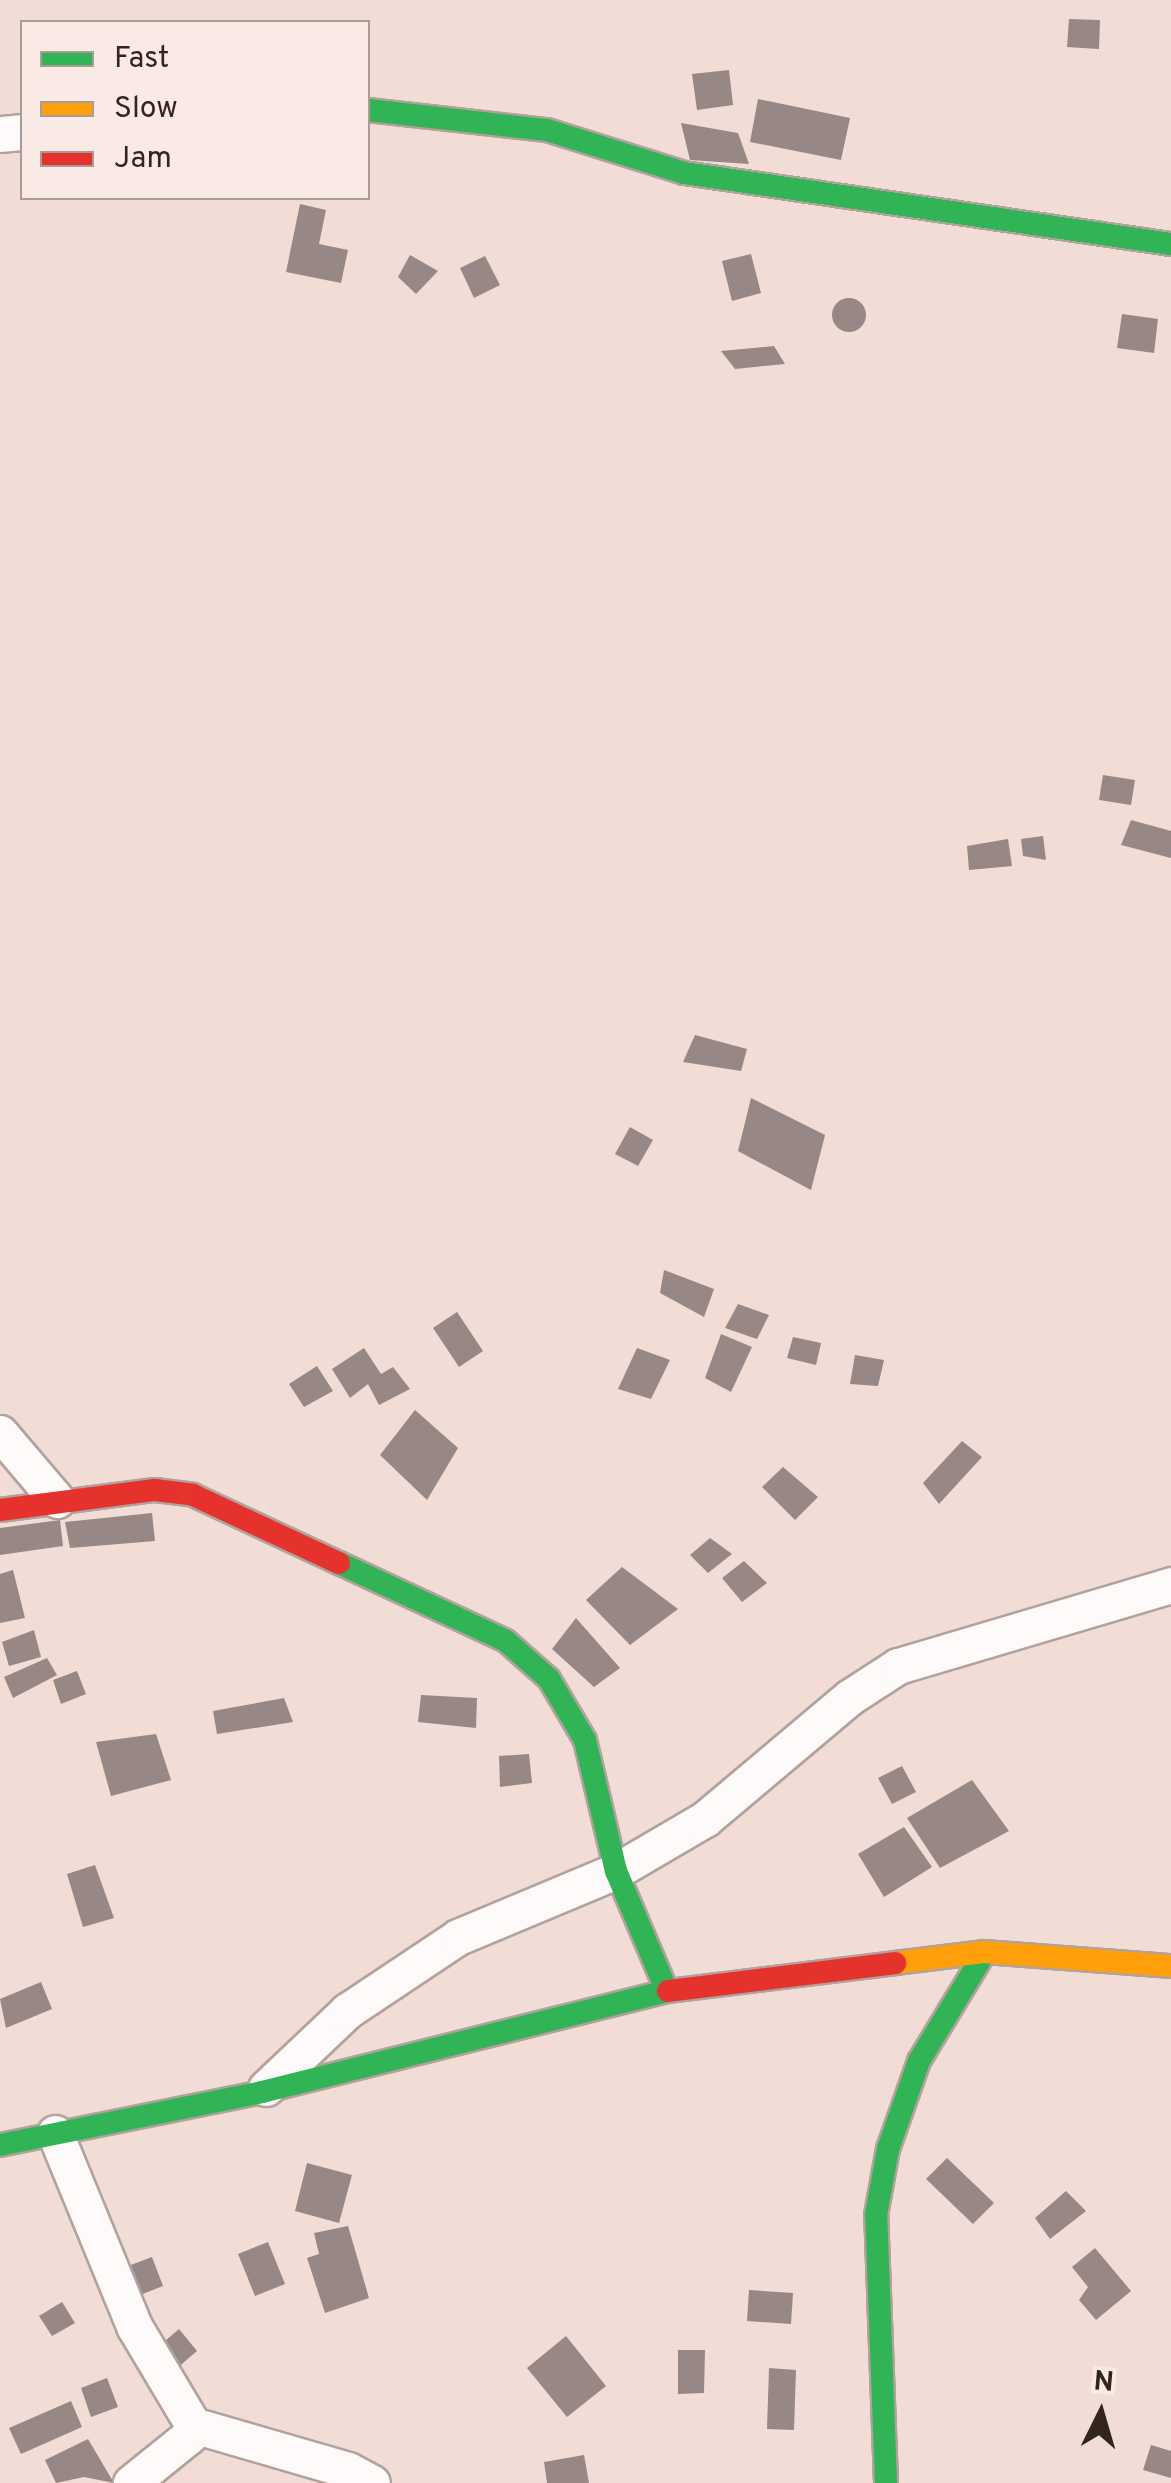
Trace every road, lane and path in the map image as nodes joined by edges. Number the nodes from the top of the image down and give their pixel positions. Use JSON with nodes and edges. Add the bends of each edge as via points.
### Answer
{"nodes":[{"id":1,"x":370,"y":110,"type":"edge"},
{"id":2,"x":1171,"y":244,"type":"edge"},
{"id":3,"x":0,"y":1432,"type":"edge"},
{"id":4,"x":58,"y":1500,"type":"junction"},
{"id":5,"x":0,"y":1510,"type":"edge"},
{"id":6,"x":1171,"y":1585,"type":"edge"},
{"id":7,"x":616,"y":1871,"type":"junction"},
{"id":8,"x":985,"y":1952,"type":"junction"},
{"id":9,"x":1171,"y":1966,"type":"edge"},
{"id":10,"x":666,"y":1992,"type":"junction"},
{"id":11,"x":262,"y":2092,"type":"junction"},
{"id":12,"x":55,"y":2133,"type":"junction"},
{"id":13,"x":0,"y":2144,"type":"edge"},
{"id":14,"x":192,"y":2424,"type":"junction"},
{"id":15,"x":131,"y":2483,"type":"edge"},
{"id":16,"x":372,"y":2483,"type":"edge"},
{"id":17,"x":886,"y":2483,"type":"edge"}],
"edges":[{"from":1,"to":2,"type":"street","via":[[548,130],[684,172]]},
{"from":3,"to":4,"type":"street"},
{"from":4,"to":5,"type":"street"},
{"from":4,"to":7,"type":"street","via":[[155,1490],[193,1495],[506,1640],[548,1679],[585,1740]]},
{"from":6,"to":7,"type":"street","via":[[898,1666],[706,1819]]},
{"from":7,"to":10,"type":"street"},
{"from":7,"to":11,"type":"street","via":[[458,1937],[347,2011]]},
{"from":8,"to":9,"type":"street"},
{"from":8,"to":10,"type":"street"},
{"from":8,"to":17,"type":"street","via":[[920,2061],[888,2149],[879,2198],[876,2308],[888,2409]]},
{"from":10,"to":11,"type":"street"},
{"from":11,"to":12,"type":"street"},
{"from":12,"to":13,"type":"street"},
{"from":12,"to":14,"type":"street","via":[[134,2326]]},
{"from":14,"to":15,"type":"street","via":[[189,2436]]},
{"from":14,"to":16,"type":"street"}]}
